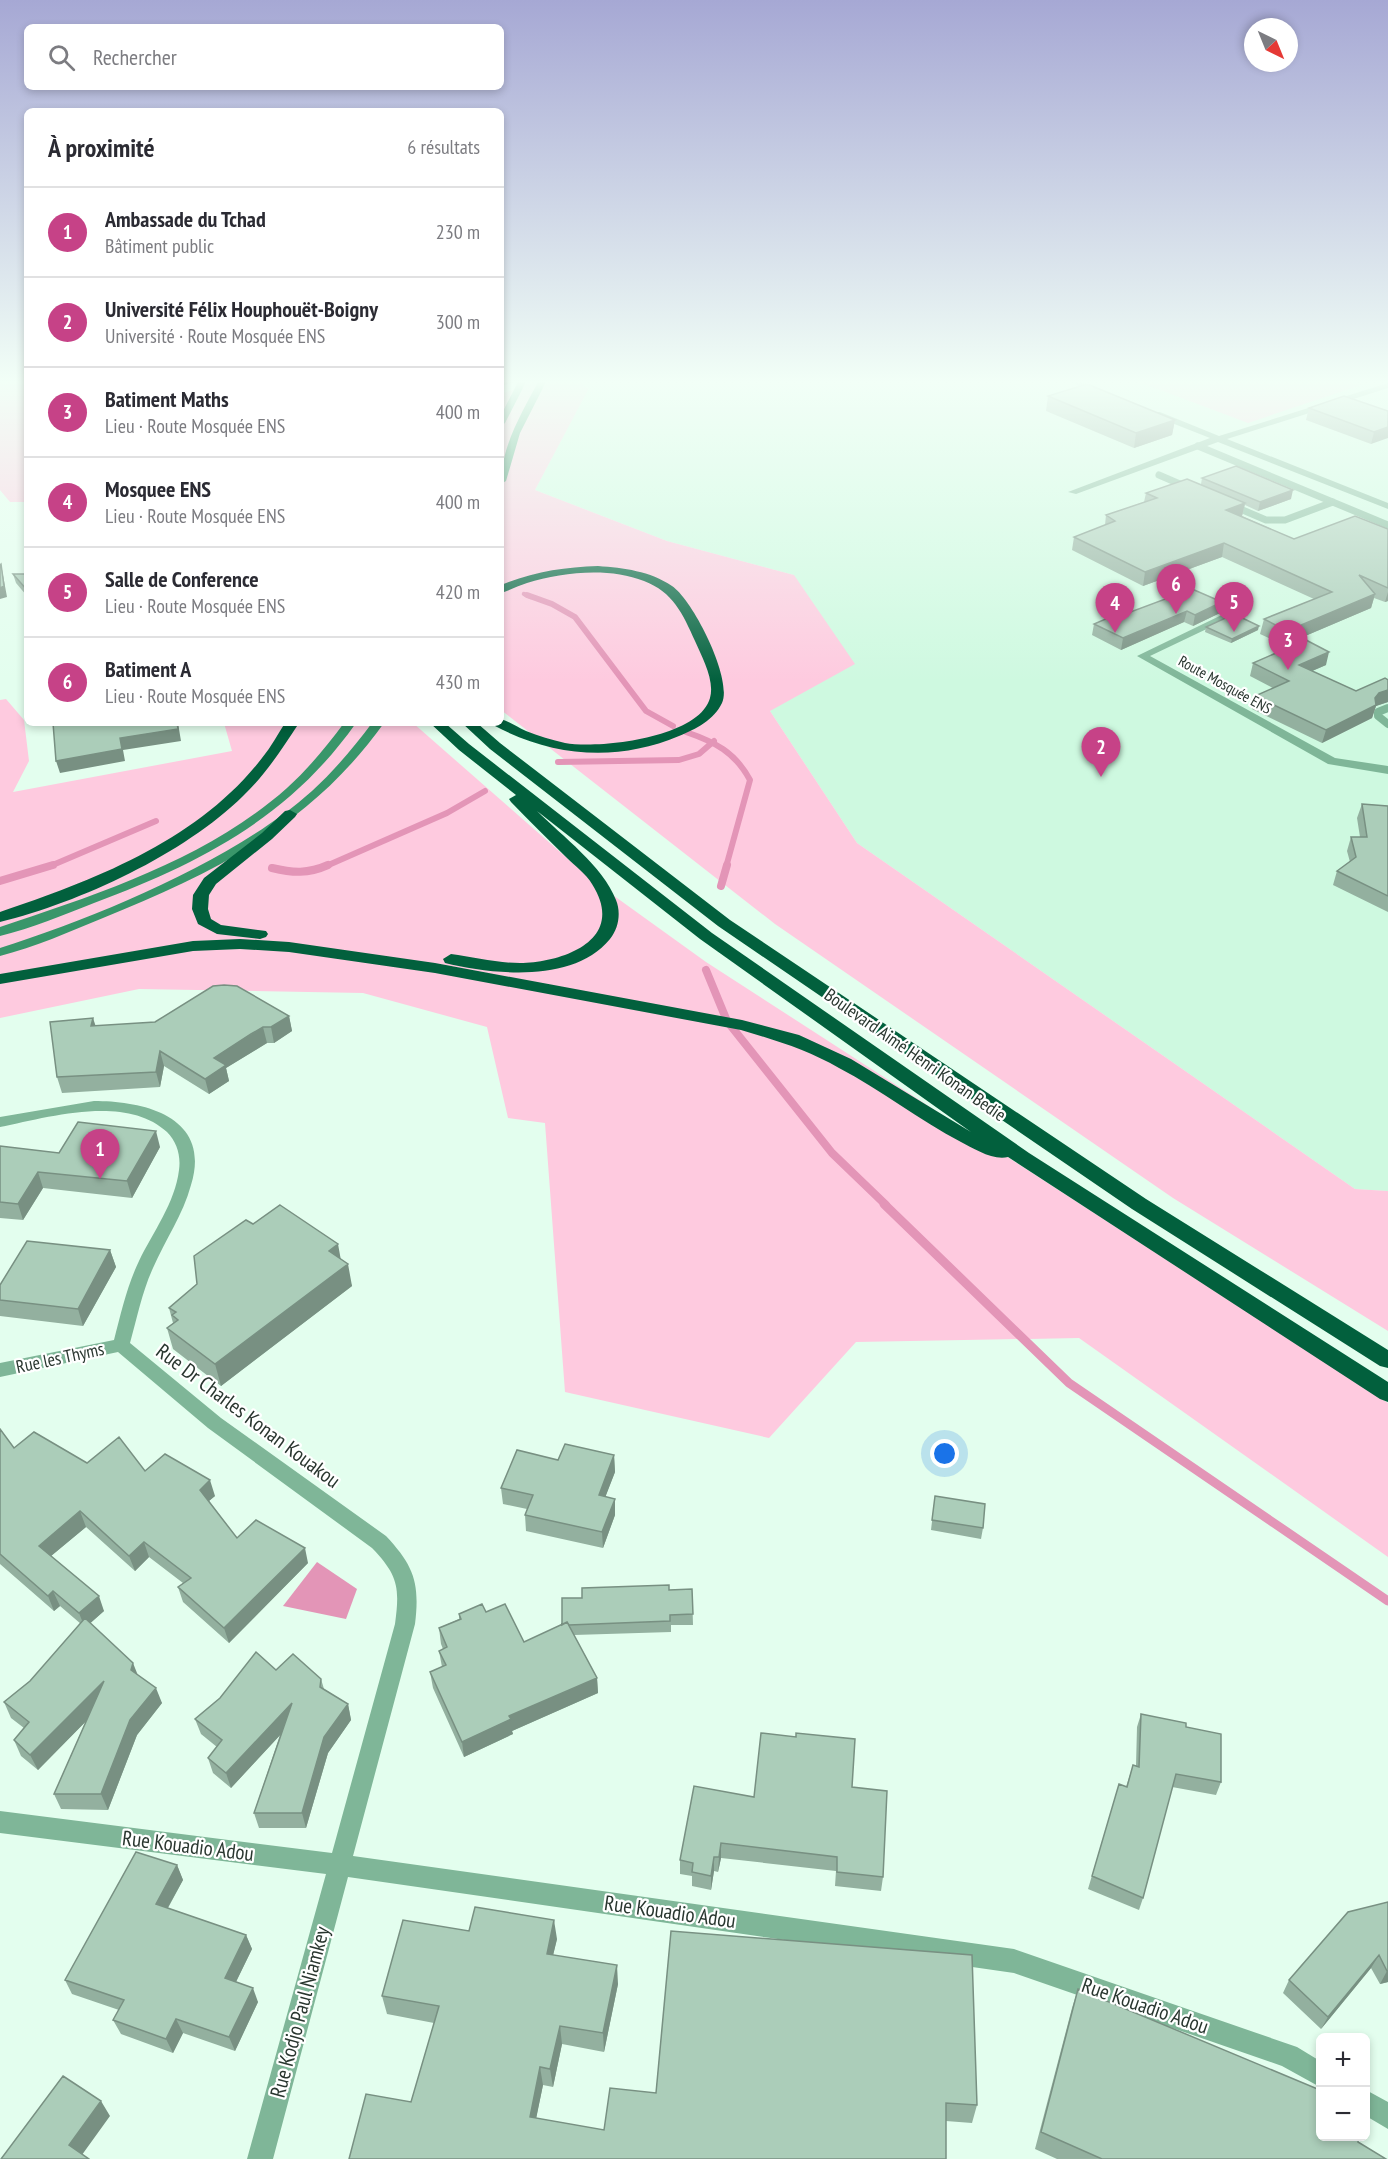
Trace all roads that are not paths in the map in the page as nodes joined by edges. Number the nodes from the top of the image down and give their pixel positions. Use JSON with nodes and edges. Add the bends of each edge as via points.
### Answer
{"nodes":[{"id":1,"x":1103,"y":481,"type":"edge"},
{"id":2,"x":1173,"y":481,"type":"edge"},
{"id":3,"x":1282,"y":481,"type":"edge"},
{"id":4,"x":1324,"y":481,"type":"edge"},
{"id":5,"x":1072,"y":492,"type":"dead end"},
{"id":6,"x":1202,"y":493,"type":"edge"},
{"id":7,"x":1223,"y":502,"type":"edge"},
{"id":8,"x":1333,"y":502,"type":"junction"},
{"id":9,"x":1388,"y":506,"type":"edge"},
{"id":10,"x":1388,"y":525,"type":"edge"},
{"id":11,"x":504,"y":588,"type":"edge"},
{"id":12,"x":1232,"y":613,"type":"edge"},
{"id":13,"x":1388,"y":708,"type":"edge"},
{"id":14,"x":1388,"y":724,"type":"edge"},
{"id":15,"x":504,"y":725,"type":"edge"},
{"id":16,"x":290,"y":726,"type":"edge"},
{"id":17,"x":348,"y":726,"type":"edge"},
{"id":18,"x":376,"y":726,"type":"edge"},
{"id":19,"x":440,"y":726,"type":"edge"},
{"id":20,"x":472,"y":726,"type":"edge"},
{"id":21,"x":464,"y":747,"type":"junction"},
{"id":22,"x":1388,"y":770,"type":"edge"},
{"id":23,"x":290,"y":814,"type":"junction"},
{"id":24,"x":0,"y":917,"type":"edge"},
{"id":25,"x":0,"y":932,"type":"edge"},
{"id":26,"x":0,"y":952,"type":"edge"},
{"id":27,"x":0,"y":979,"type":"edge"},
{"id":28,"x":0,"y":1122,"type":"edge"},
{"id":29,"x":1022,"y":1158,"type":"junction"},
{"id":30,"x":121,"y":1345,"type":"junction"},
{"id":31,"x":1388,"y":1360,"type":"edge"},
{"id":32,"x":0,"y":1370,"type":"edge"},
{"id":33,"x":1388,"y":1393,"type":"edge"},
{"id":34,"x":0,"y":1822,"type":"edge"},
{"id":35,"x":340,"y":1865,"type":"junction"},
{"id":36,"x":1316,"y":2073,"type":"edge"},
{"id":37,"x":1370,"y":2105,"type":"edge"},
{"id":38,"x":1388,"y":2116,"type":"edge"},
{"id":39,"x":260,"y":2159,"type":"edge"}],
"edges":[{"from":1,"to":5,"type":"street"},
{"from":2,"to":6,"type":"lane"},
{"from":3,"to":8,"type":"lane"},
{"from":4,"to":9,"type":"street"},
{"from":7,"to":8,"type":"lane","via":[[1266,520],[1285,520]]},
{"from":8,"to":10,"type":"lane"},
{"from":11,"to":15,"type":"highway","via":[[530,577],[578,570],[650,579],[678,595],[685,605],[717,679],[718,694],[705,716],[649,743],[626,748],[589,750],[553,745]]},
{"from":12,"to":22,"type":"street","name":"Route Mosquée ENS","via":[[1142,656],[1332,761]]},
{"from":13,"to":14,"type":"lane","via":[[1378,712]]},
{"from":16,"to":24,"type":"highway","via":[[256,775],[215,812],[165,847],[41,904]]},
{"from":17,"to":25,"type":"main road","via":[[306,777],[280,801],[199,852],[123,887]]},
{"from":18,"to":23,"type":"main road","via":[[329,782]]},
{"from":19,"to":21,"type":"highway","name":"Boulevard Aimé Henri Konan Bedie"},
{"from":20,"to":31,"type":"highway","name":"Boulevard Aimé Henri Konan Bedie","via":[[724,922],[1139,1204]]},
{"from":21,"to":23,"type":"highway","via":[[598,880],[609,901],[608,932],[584,953],[548,966],[517,968],[218,929],[204,921],[201,895],[210,881]]},
{"from":21,"to":29,"type":"highway","name":"Boulevard Aimé Henri Konan Bedie","via":[[706,936]]},
{"from":23,"to":26,"type":"main road","via":[[235,851],[183,877],[72,926]]},
{"from":27,"to":29,"type":"highway","via":[[193,946],[240,944],[289,947],[435,968],[742,1025],[793,1040],[845,1063],[988,1148]]},
{"from":28,"to":30,"type":"street","via":[[79,1108],[119,1107],[152,1112],[173,1128],[186,1147],[187,1171],[143,1272]]},
{"from":29,"to":33,"type":"highway","name":"Boulevard Aimé Henri Konan Bedie"},
{"from":30,"to":32,"type":"street","name":"Rue les Thyms"},
{"from":30,"to":35,"type":"street","name":"Rue Dr Charles Konan Kouakou","via":[[219,1428],[380,1542],[400,1563],[409,1593],[405,1624]]},
{"from":34,"to":35,"type":"street","name":"Rue Kouadio Adou"},
{"from":35,"to":36,"type":"street","name":"Rue Kouadio Adou","via":[[1014,1961],[1288,2056]]},
{"from":35,"to":39,"type":"street","name":"Rue Kodjo Paul Niamkey"},
{"from":37,"to":38,"type":"street"}]}
